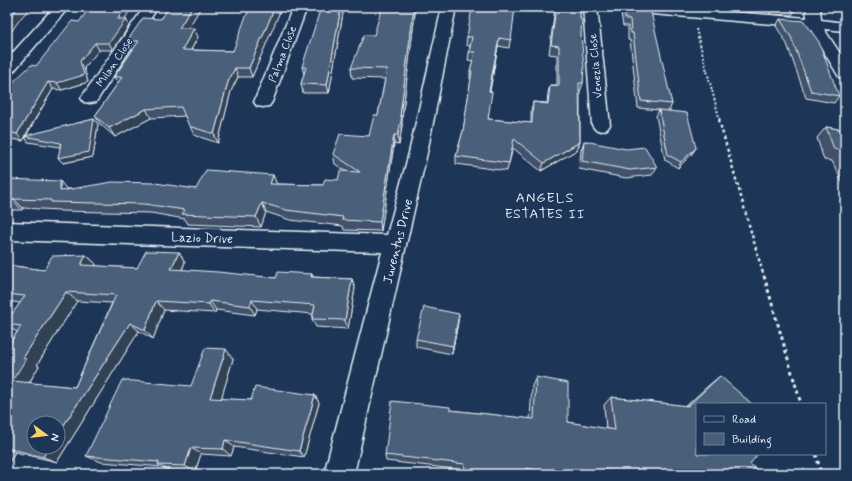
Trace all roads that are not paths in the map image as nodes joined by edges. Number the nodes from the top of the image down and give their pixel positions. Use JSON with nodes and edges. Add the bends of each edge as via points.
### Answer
{"nodes":[{"id":1,"x":62,"y":7,"type":"edge"},
{"id":2,"x":152,"y":7,"type":"edge"},
{"id":3,"x":300,"y":7,"type":"edge"},
{"id":4,"x":449,"y":7,"type":"edge"},
{"id":5,"x":590,"y":7,"type":"edge"},
{"id":6,"x":616,"y":7,"type":"edge"},
{"id":7,"x":813,"y":7,"type":"edge"},
{"id":8,"x":691,"y":10,"type":"edge"},
{"id":9,"x":814,"y":24,"type":"junction"},
{"id":10,"x":845,"y":27,"type":"edge"},
{"id":11,"x":7,"y":68,"type":"edge"},
{"id":12,"x":845,"y":74,"type":"edge"},
{"id":13,"x":90,"y":98,"type":"dead end"},
{"id":14,"x":263,"y":102,"type":"dead end"},
{"id":15,"x":601,"y":125,"type":"dead end"},
{"id":16,"x":7,"y":231,"type":"edge"},
{"id":17,"x":396,"y":244,"type":"junction"},
{"id":18,"x":339,"y":474,"type":"edge"}],
"edges":[{"from":1,"to":11,"type":"street"},
{"from":2,"to":13,"type":"street","name":"Milan Close"},
{"from":3,"to":14,"type":"street","name":"Palma Close"},
{"from":4,"to":17,"type":"street","name":"Juventus Drive"},
{"from":5,"to":15,"type":"street","name":"Venezia Close"},
{"from":6,"to":8,"type":"street"},
{"from":7,"to":9,"type":"street"},
{"from":8,"to":9,"type":"street"},
{"from":9,"to":10,"type":"street"},
{"from":9,"to":12,"type":"street"},
{"from":16,"to":17,"type":"street","name":"Lazio Drive"},
{"from":17,"to":18,"type":"street","name":"Juventus Drive"}]}
